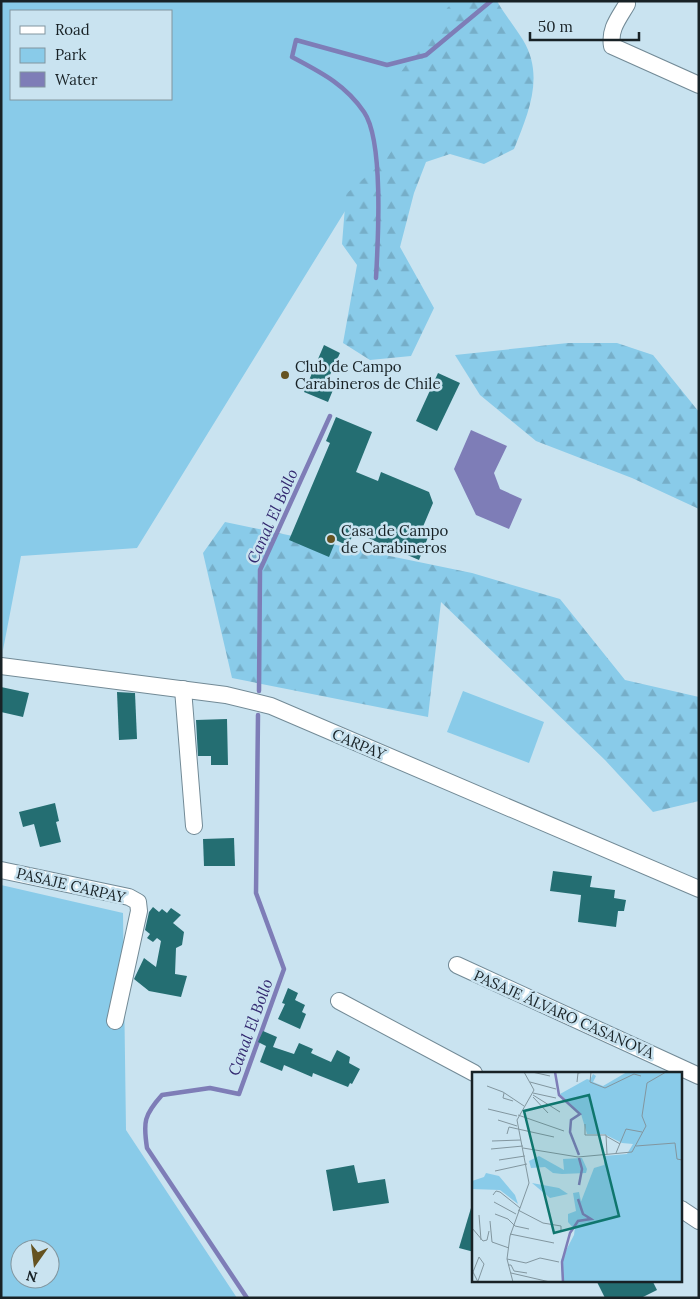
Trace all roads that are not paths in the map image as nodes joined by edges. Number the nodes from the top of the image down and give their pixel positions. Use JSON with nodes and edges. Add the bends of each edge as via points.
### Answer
{"nodes":[{"id":1,"x":627,"y":4,"type":"dead end"},
{"id":2,"x":699,"y":85,"type":"edge"},
{"id":3,"x":1,"y":666,"type":"edge"},
{"id":4,"x":183,"y":689,"type":"junction"},
{"id":5,"x":194,"y":826,"type":"dead end"},
{"id":6,"x":1,"y":870,"type":"edge"},
{"id":7,"x":699,"y":889,"type":"edge"},
{"id":8,"x":457,"y":966,"type":"dead end"},
{"id":9,"x":340,"y":1001,"type":"dead end"},
{"id":10,"x":115,"y":1022,"type":"dead end"},
{"id":11,"x":472,"y":1072,"type":"edge"},
{"id":12,"x":699,"y":1076,"type":"edge"},
{"id":13,"x":682,"y":1210,"type":"edge"},
{"id":14,"x":699,"y":1221,"type":"edge"}],
"edges":[{"from":1,"to":2,"type":"street","via":[[615,24],[612,46]]},
{"from":3,"to":4,"type":"street","name":"CARPAY"},
{"from":4,"to":5,"type":"street"},
{"from":4,"to":7,"type":"street","name":"CARPAY","via":[[271,706]]},
{"from":6,"to":10,"type":"street","name":"PASAJE CARPAY","via":[[138,902],[139,912]]},
{"from":8,"to":12,"type":"street","name":"PASAJE ÁLVARO CASANOVA"},
{"from":9,"to":11,"type":"street"},
{"from":13,"to":14,"type":"street"}]}
